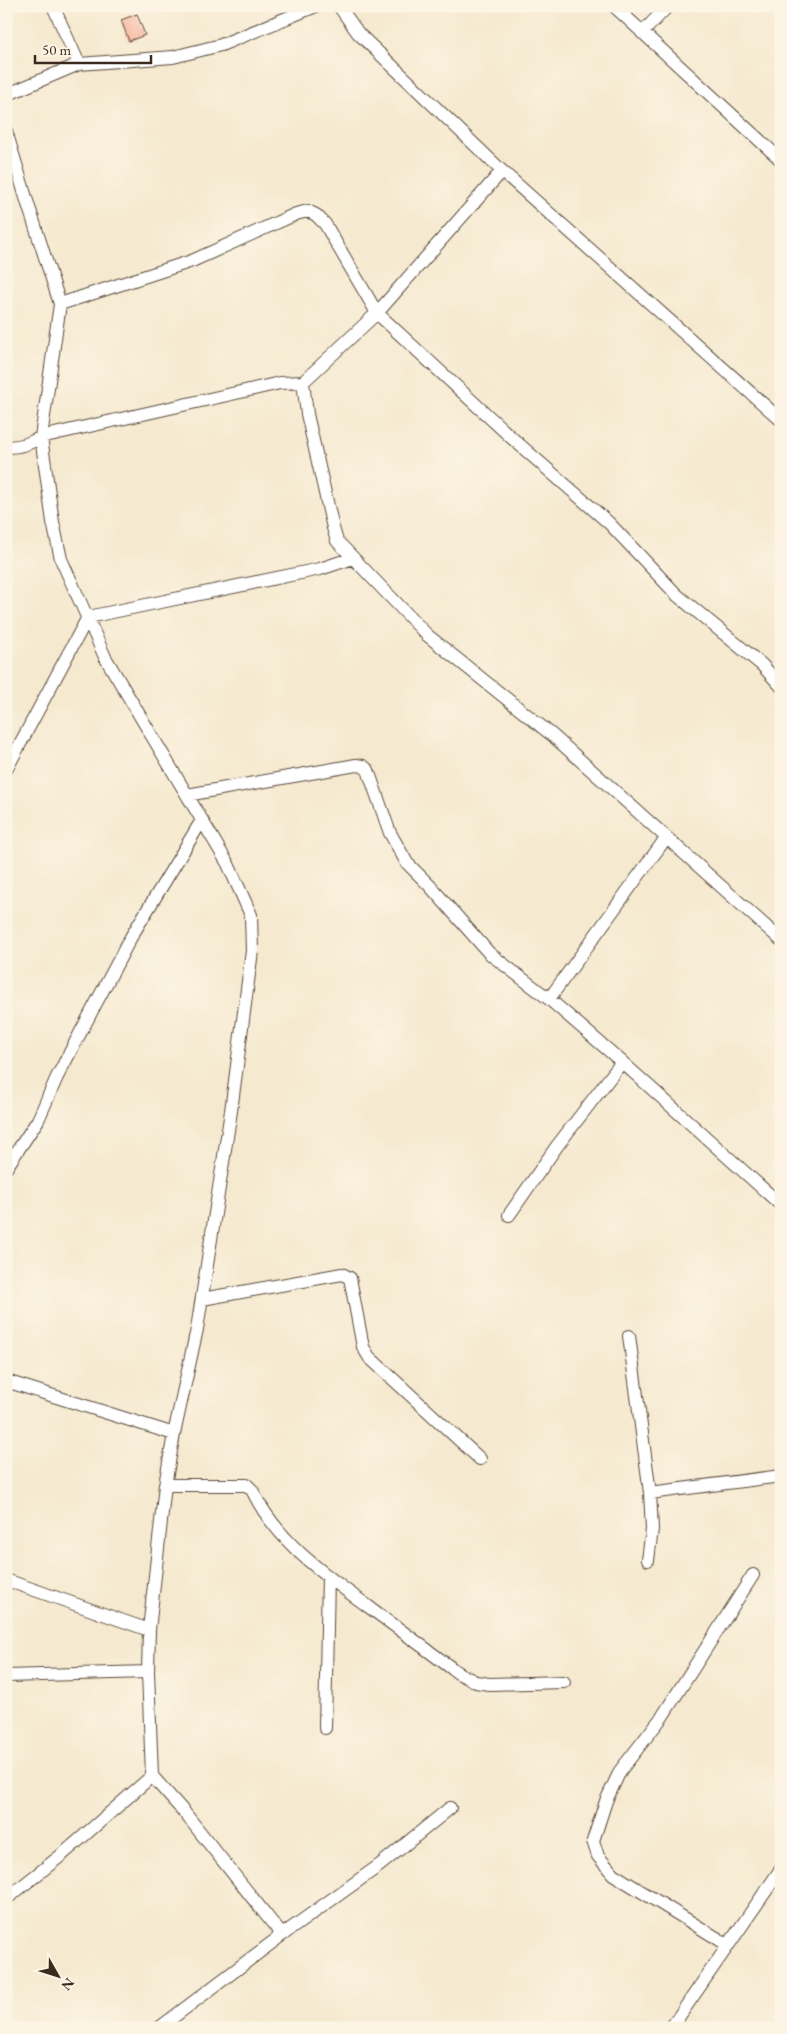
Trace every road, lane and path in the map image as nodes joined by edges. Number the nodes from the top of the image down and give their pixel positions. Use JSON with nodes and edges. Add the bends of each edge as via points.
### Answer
{"nodes":[{"id":1,"x":54,"y":6,"type":"edge"},
{"id":2,"x":316,"y":6,"type":"edge"},
{"id":3,"x":339,"y":6,"type":"edge"},
{"id":4,"x":614,"y":6,"type":"edge"},
{"id":5,"x":668,"y":6,"type":"edge"},
{"id":6,"x":642,"y":33,"type":"junction"},
{"id":7,"x":79,"y":64,"type":"junction"},
{"id":8,"x":6,"y":95,"type":"edge"},
{"id":9,"x":6,"y":131,"type":"edge"},
{"id":10,"x":781,"y":160,"type":"edge"},
{"id":11,"x":502,"y":171,"type":"junction"},
{"id":12,"x":60,"y":304,"type":"junction"},
{"id":13,"x":377,"y":312,"type":"junction"},
{"id":14,"x":303,"y":382,"type":"junction"},
{"id":15,"x":781,"y":420,"type":"edge"},
{"id":16,"x":41,"y":437,"type":"junction"},
{"id":17,"x":6,"y":446,"type":"edge"},
{"id":18,"x":353,"y":558,"type":"junction"},
{"id":19,"x":88,"y":617,"type":"junction"},
{"id":20,"x":781,"y":686,"type":"edge"},
{"id":21,"x":6,"y":770,"type":"edge"},
{"id":22,"x":187,"y":795,"type":"junction"},
{"id":23,"x":202,"y":820,"type":"junction"},
{"id":24,"x":666,"y":838,"type":"junction"},
{"id":25,"x":781,"y":940,"type":"edge"},
{"id":26,"x":549,"y":1000,"type":"junction"},
{"id":27,"x":622,"y":1062,"type":"junction"},
{"id":28,"x":6,"y":1168,"type":"edge"},
{"id":29,"x":781,"y":1205,"type":"edge"},
{"id":30,"x":509,"y":1215,"type":"dead end"},
{"id":31,"x":202,"y":1299,"type":"junction"},
{"id":32,"x":630,"y":1336,"type":"dead end"},
{"id":33,"x":6,"y":1382,"type":"edge"},
{"id":34,"x":174,"y":1434,"type":"junction"},
{"id":35,"x":480,"y":1460,"type":"dead end"},
{"id":36,"x":781,"y":1476,"type":"edge"},
{"id":37,"x":165,"y":1485,"type":"junction"},
{"id":38,"x":650,"y":1494,"type":"junction"},
{"id":39,"x":648,"y":1560,"type":"dead end"},
{"id":40,"x":753,"y":1575,"type":"dead end"},
{"id":41,"x":328,"y":1576,"type":"junction"},
{"id":42,"x":6,"y":1580,"type":"edge"},
{"id":43,"x":149,"y":1630,"type":"junction"},
{"id":44,"x":148,"y":1672,"type":"junction"},
{"id":45,"x":6,"y":1676,"type":"edge"},
{"id":46,"x":564,"y":1682,"type":"dead end"},
{"id":47,"x":325,"y":1728,"type":"dead end"},
{"id":48,"x":152,"y":1776,"type":"junction"},
{"id":49,"x":450,"y":1808,"type":"dead end"},
{"id":50,"x":781,"y":1869,"type":"edge"},
{"id":51,"x":6,"y":1899,"type":"edge"},
{"id":52,"x":282,"y":1935,"type":"junction"},
{"id":53,"x":728,"y":1945,"type":"junction"},
{"id":54,"x":159,"y":2028,"type":"edge"},
{"id":55,"x":671,"y":2028,"type":"edge"}],
"edges":[{"from":1,"to":7,"type":"street"},
{"from":2,"to":7,"type":"street","via":[[221,45],[173,57]]},
{"from":3,"to":11,"type":"street","via":[[358,33]]},
{"from":4,"to":6,"type":"street"},
{"from":5,"to":6,"type":"street"},
{"from":6,"to":10,"type":"street"},
{"from":7,"to":8,"type":"street"},
{"from":9,"to":12,"type":"street"},
{"from":11,"to":13,"type":"street"},
{"from":11,"to":15,"type":"street"},
{"from":12,"to":13,"type":"street","via":[[192,261],[308,211],[325,224]]},
{"from":12,"to":16,"type":"street"},
{"from":13,"to":14,"type":"street"},
{"from":13,"to":20,"type":"street","via":[[608,523],[677,595],[762,666]]},
{"from":14,"to":16,"type":"street","via":[[280,383]]},
{"from":14,"to":18,"type":"street","via":[[332,528],[337,541]]},
{"from":16,"to":17,"type":"street","via":[[17,447]]},
{"from":16,"to":19,"type":"street","via":[[61,559]]},
{"from":18,"to":19,"type":"street","via":[[320,569]]},
{"from":18,"to":24,"type":"street","via":[[427,634],[552,735]]},
{"from":19,"to":21,"type":"street"},
{"from":19,"to":22,"type":"street","via":[[105,657]]},
{"from":22,"to":23,"type":"street"},
{"from":22,"to":26,"type":"street","via":[[363,766],[368,770],[390,833],[407,864],[489,953]]},
{"from":23,"to":28,"type":"street","via":[[131,938],[57,1077],[38,1120]]},
{"from":23,"to":31,"type":"street","via":[[228,864],[251,915],[252,951]]},
{"from":24,"to":25,"type":"street"},
{"from":24,"to":26,"type":"street"},
{"from":26,"to":27,"type":"street"},
{"from":27,"to":29,"type":"street"},
{"from":27,"to":30,"type":"street"},
{"from":31,"to":34,"type":"street"},
{"from":31,"to":35,"type":"street","via":[[347,1275],[363,1347],[369,1356]]},
{"from":32,"to":38,"type":"street"},
{"from":33,"to":34,"type":"street"},
{"from":34,"to":37,"type":"street"},
{"from":36,"to":38,"type":"street"},
{"from":37,"to":41,"type":"street","via":[[247,1485],[274,1526],[297,1551]]},
{"from":37,"to":43,"type":"street"},
{"from":38,"to":39,"type":"street","via":[[652,1529]]},
{"from":40,"to":53,"type":"street","via":[[662,1717],[620,1771],[593,1841],[598,1856],[613,1874]]},
{"from":41,"to":46,"type":"street","via":[[458,1673],[476,1682]]},
{"from":41,"to":47,"type":"street"},
{"from":42,"to":43,"type":"street"},
{"from":43,"to":44,"type":"street"},
{"from":44,"to":45,"type":"street"},
{"from":44,"to":48,"type":"street"},
{"from":48,"to":51,"type":"street"},
{"from":48,"to":52,"type":"street"},
{"from":49,"to":52,"type":"street","via":[[380,1865]]},
{"from":50,"to":53,"type":"street"},
{"from":52,"to":54,"type":"street"},
{"from":53,"to":55,"type":"street"}]}
